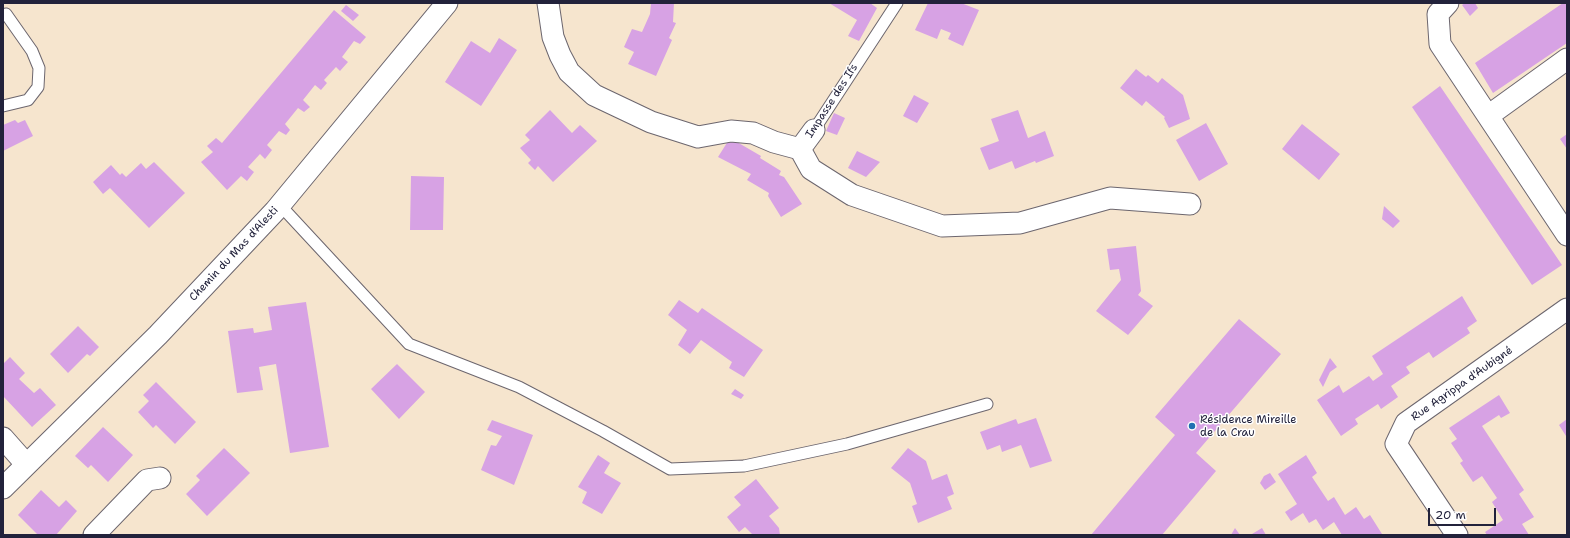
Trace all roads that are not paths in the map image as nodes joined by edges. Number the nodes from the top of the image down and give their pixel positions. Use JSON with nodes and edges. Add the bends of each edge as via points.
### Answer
{"nodes":[{"id":1,"x":447,"y":3,"type":"edge"},
{"id":2,"x":548,"y":3,"type":"edge"},
{"id":3,"x":896,"y":3,"type":"edge"},
{"id":4,"x":1448,"y":3,"type":"edge"},
{"id":5,"x":6,"y":14,"type":"dead end"},
{"id":6,"x":1567,"y":60,"type":"edge"},
{"id":7,"x":3,"y":106,"type":"edge"},
{"id":8,"x":1488,"y":116,"type":"junction"},
{"id":9,"x":814,"y":130,"type":"joint"},
{"id":10,"x":800,"y":149,"type":"junction"},
{"id":11,"x":1190,"y":204,"type":"dead end"},
{"id":12,"x":280,"y":205,"type":"junction"},
{"id":13,"x":1567,"y":234,"type":"edge"},
{"id":14,"x":1567,"y":309,"type":"edge"},
{"id":15,"x":987,"y":404,"type":"dead end"},
{"id":16,"x":3,"y":438,"type":"edge"},
{"id":17,"x":26,"y":464,"type":"junction"},
{"id":18,"x":160,"y":478,"type":"dead end"},
{"id":19,"x":3,"y":488,"type":"edge"},
{"id":20,"x":94,"y":535,"type":"edge"},
{"id":21,"x":1457,"y":535,"type":"edge"}],
"edges":[{"from":1,"to":12,"type":"street","name":"Chemin du Mas d'Alesti"},
{"from":2,"to":10,"type":"street","name":"Impasse des Ifs","via":[[553,37],[560,55],[570,72],[594,95],[651,122],[698,137],[731,131],[753,133]]},
{"from":3,"to":9,"type":"lane","name":"Impasse des Ifs"},
{"from":4,"to":8,"type":"street","via":[[1438,14],[1440,44]]},
{"from":5,"to":7,"type":"lane","via":[[32,50],[39,68],[38,86],[28,100]]},
{"from":6,"to":8,"type":"street"},
{"from":8,"to":13,"type":"street"},
{"from":9,"to":10,"type":"street","name":"Impasse des Ifs"},
{"from":10,"to":11,"type":"street","via":[[811,169],[852,195],[942,226],[1020,223],[1110,198]]},
{"from":12,"to":15,"type":"lane","via":[[410,344],[519,387],[670,469],[744,466],[847,444]]},
{"from":12,"to":17,"type":"street","name":"Chemin du Mas d'Alesti","via":[[158,335]]},
{"from":14,"to":21,"type":"street","name":"Rue Agrippa d'Aubigné","via":[[1406,424],[1396,444]]},
{"from":16,"to":17,"type":"street"},
{"from":17,"to":19,"type":"street","name":"Chemin du Mas d'Alesti"},
{"from":18,"to":20,"type":"street","via":[[147,480]]}]}
